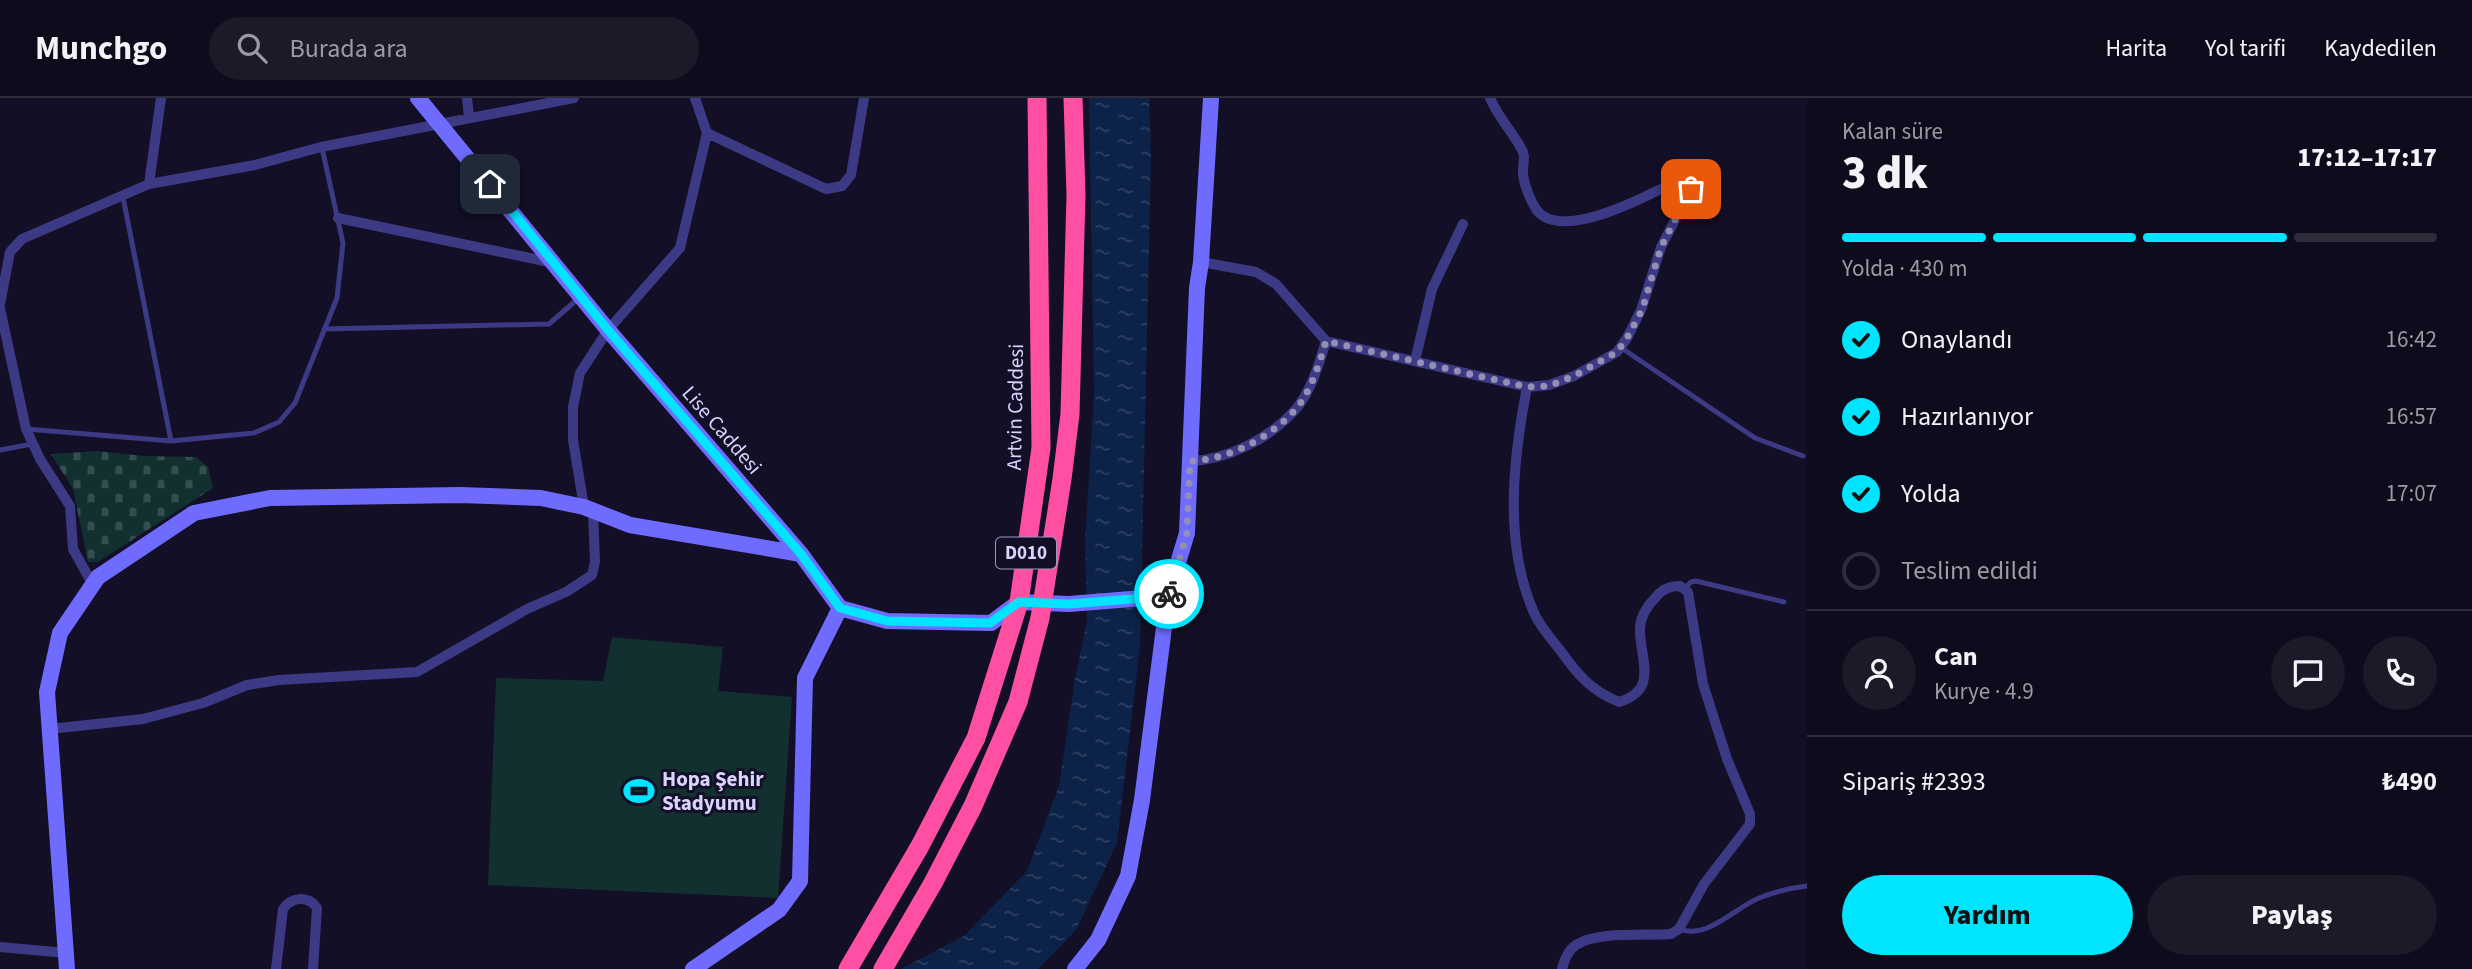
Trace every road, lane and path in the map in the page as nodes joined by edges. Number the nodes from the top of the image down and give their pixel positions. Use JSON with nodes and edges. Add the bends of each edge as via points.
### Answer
{"nodes":[{"id":1,"x":161,"y":98,"type":"edge"},
{"id":2,"x":418,"y":98,"type":"edge"},
{"id":3,"x":467,"y":98,"type":"edge"},
{"id":4,"x":574,"y":98,"type":"edge"},
{"id":5,"x":694,"y":98,"type":"edge"},
{"id":6,"x":864,"y":98,"type":"edge"},
{"id":7,"x":1037,"y":98,"type":"edge"},
{"id":8,"x":1073,"y":98,"type":"edge"},
{"id":9,"x":1211,"y":98,"type":"edge"},
{"id":10,"x":1490,"y":98,"type":"edge"},
{"id":11,"x":470,"y":117,"type":"junction"},
{"id":12,"x":441,"y":125,"type":"junction"},
{"id":13,"x":707,"y":133,"type":"junction"},
{"id":14,"x":321,"y":147,"type":"junction"},
{"id":15,"x":149,"y":184,"type":"junction"},
{"id":16,"x":122,"y":193,"type":"junction"},
{"id":17,"x":338,"y":218,"type":"junction"},
{"id":18,"x":1463,"y":224,"type":"dead end"},
{"id":19,"x":1201,"y":262,"type":"junction"},
{"id":20,"x":554,"y":263,"type":"junction"},
{"id":21,"x":580,"y":296,"type":"junction"},
{"id":22,"x":0,"y":306,"type":"edge"},
{"id":23,"x":324,"y":329,"type":"junction"},
{"id":24,"x":608,"y":330,"type":"junction"},
{"id":25,"x":1326,"y":341,"type":"junction"},
{"id":26,"x":1620,"y":348,"type":"junction"},
{"id":27,"x":1415,"y":360,"type":"junction"},
{"id":28,"x":1527,"y":387,"type":"junction"},
{"id":29,"x":26,"y":429,"type":"junction"},
{"id":30,"x":171,"y":440,"type":"junction"},
{"id":31,"x":32,"y":444,"type":"junction"},
{"id":32,"x":0,"y":450,"type":"edge"},
{"id":33,"x":1803,"y":456,"type":"dead end"},
{"id":34,"x":1190,"y":461,"type":"junction"},
{"id":35,"x":588,"y":509,"type":"junction"},
{"id":36,"x":801,"y":554,"type":"junction"},
{"id":37,"x":93,"y":585,"type":"junction"},
{"id":38,"x":1685,"y":587,"type":"junction"},
{"id":39,"x":1168,"y":596,"type":"junction"},
{"id":40,"x":1019,"y":602,"type":"junction"},
{"id":41,"x":1784,"y":602,"type":"dead end"},
{"id":42,"x":1042,"y":604,"type":"junction"},
{"id":43,"x":840,"y":608,"type":"junction"},
{"id":44,"x":50,"y":729,"type":"junction"},
{"id":45,"x":1807,"y":886,"type":"edge"},
{"id":46,"x":1679,"y":929,"type":"junction"},
{"id":47,"x":0,"y":947,"type":"edge"},
{"id":48,"x":66,"y":961,"type":"edge"},
{"id":49,"x":276,"y":969,"type":"edge"},
{"id":50,"x":313,"y":969,"type":"edge"},
{"id":51,"x":693,"y":969,"type":"edge"},
{"id":52,"x":848,"y":969,"type":"edge"},
{"id":53,"x":883,"y":969,"type":"edge"},
{"id":54,"x":1076,"y":969,"type":"edge"},
{"id":55,"x":1562,"y":969,"type":"edge"}],
"edges":[{"from":1,"to":15,"type":"street"},
{"from":2,"to":12,"type":"street","name":"Lise Caddesi"},
{"from":3,"to":11,"type":"street"},
{"from":4,"to":11,"type":"street"},
{"from":5,"to":13,"type":"street"},
{"from":6,"to":13,"type":"street","via":[[850,175],[842,186],[826,189]]},
{"from":7,"to":40,"type":"highway","name":"Artvin Caddesi","number":"D010","via":[[1041,448]]},
{"from":8,"to":42,"type":"highway","number":"D010","via":[[1076,195],[1070,414]]},
{"from":9,"to":19,"type":"street"},
{"from":10,"to":26,"type":"street","via":[[1525,157],[1522,172],[1536,209],[1553,220],[1596,216],[1639,201],[1680,179],[1689,182],[1691,189],[1661,247],[1642,310]]},
{"from":11,"to":12,"type":"street"},
{"from":12,"to":14,"type":"street"},
{"from":12,"to":20,"type":"street","name":"Lise Caddesi"},
{"from":13,"to":24,"type":"street","via":[[680,248]]},
{"from":14,"to":15,"type":"street","via":[[255,165]]},
{"from":14,"to":17,"type":"lane"},
{"from":15,"to":16,"type":"street"},
{"from":16,"to":22,"type":"street","via":[[22,239],[10,252]]},
{"from":16,"to":30,"type":"lane"},
{"from":17,"to":20,"type":"street"},
{"from":17,"to":23,"type":"lane","via":[[344,243],[337,298]]},
{"from":18,"to":27,"type":"street","via":[[1432,289]]},
{"from":19,"to":25,"type":"street","via":[[1256,272],[1276,285]]},
{"from":19,"to":34,"type":"street","via":[[1196,288]]},
{"from":20,"to":21,"type":"street","name":"Lise Caddesi"},
{"from":21,"to":23,"type":"lane","via":[[550,324]]},
{"from":21,"to":24,"type":"street","name":"Lise Caddesi"},
{"from":22,"to":29,"type":"street"},
{"from":23,"to":30,"type":"lane","via":[[295,403],[279,422],[254,433]]},
{"from":24,"to":35,"type":"street","via":[[580,373],[573,407],[573,440]]},
{"from":24,"to":36,"type":"street","name":"Lise Caddesi"},
{"from":25,"to":27,"type":"street"},
{"from":25,"to":34,"type":"street","via":[[1295,410],[1261,439],[1215,459]]},
{"from":26,"to":28,"type":"street","via":[[1574,376],[1549,386]]},
{"from":26,"to":33,"type":"lane","via":[[1755,438]]},
{"from":27,"to":28,"type":"street"},
{"from":28,"to":38,"type":"street","via":[[1515,463],[1515,527],[1522,583],[1536,617],[1574,669],[1598,693],[1619,702],[1631,698],[1644,677],[1640,630],[1644,610],[1663,590]]},
{"from":29,"to":30,"type":"lane"},
{"from":29,"to":31,"type":"street"},
{"from":31,"to":32,"type":"lane"},
{"from":31,"to":37,"type":"street","via":[[70,506],[74,550]]},
{"from":34,"to":39,"type":"street","via":[[1187,533]]},
{"from":35,"to":36,"type":"street","via":[[630,525]]},
{"from":35,"to":37,"type":"street","via":[[541,498],[460,495],[270,498],[194,513],[98,577]]},
{"from":35,"to":44,"type":"street","via":[[596,562],[592,575],[417,672],[279,680],[247,685],[143,719]]},
{"from":36,"to":43,"type":"street","name":"Lise Caddesi"},
{"from":37,"to":44,"type":"street","via":[[60,633],[47,692]]},
{"from":38,"to":41,"type":"lane","via":[[1696,581]]},
{"from":38,"to":46,"type":"street","via":[[1703,684],[1750,824],[1704,884]]},
{"from":39,"to":42,"type":"street"},
{"from":39,"to":54,"type":"street","via":[[1128,876],[1098,940]]},
{"from":40,"to":42,"type":"street"},
{"from":40,"to":43,"type":"street","via":[[990,623],[887,621]]},
{"from":40,"to":52,"type":"highway","name":"Artvin Caddesi","number":"D010","via":[[976,738]]},
{"from":42,"to":53,"type":"highway","number":"D010","via":[[1018,702],[978,794]]},
{"from":43,"to":51,"type":"street","via":[[805,678],[800,881],[779,910]]},
{"from":44,"to":48,"type":"street"},
{"from":45,"to":46,"type":"lane","via":[[1760,898],[1711,927],[1696,932]]},
{"from":46,"to":55,"type":"street","via":[[1671,934],[1591,939],[1570,951]]},
{"from":47,"to":48,"type":"street"},
{"from":49,"to":50,"type":"street","via":[[283,909],[300,898],[317,908]]}]}
